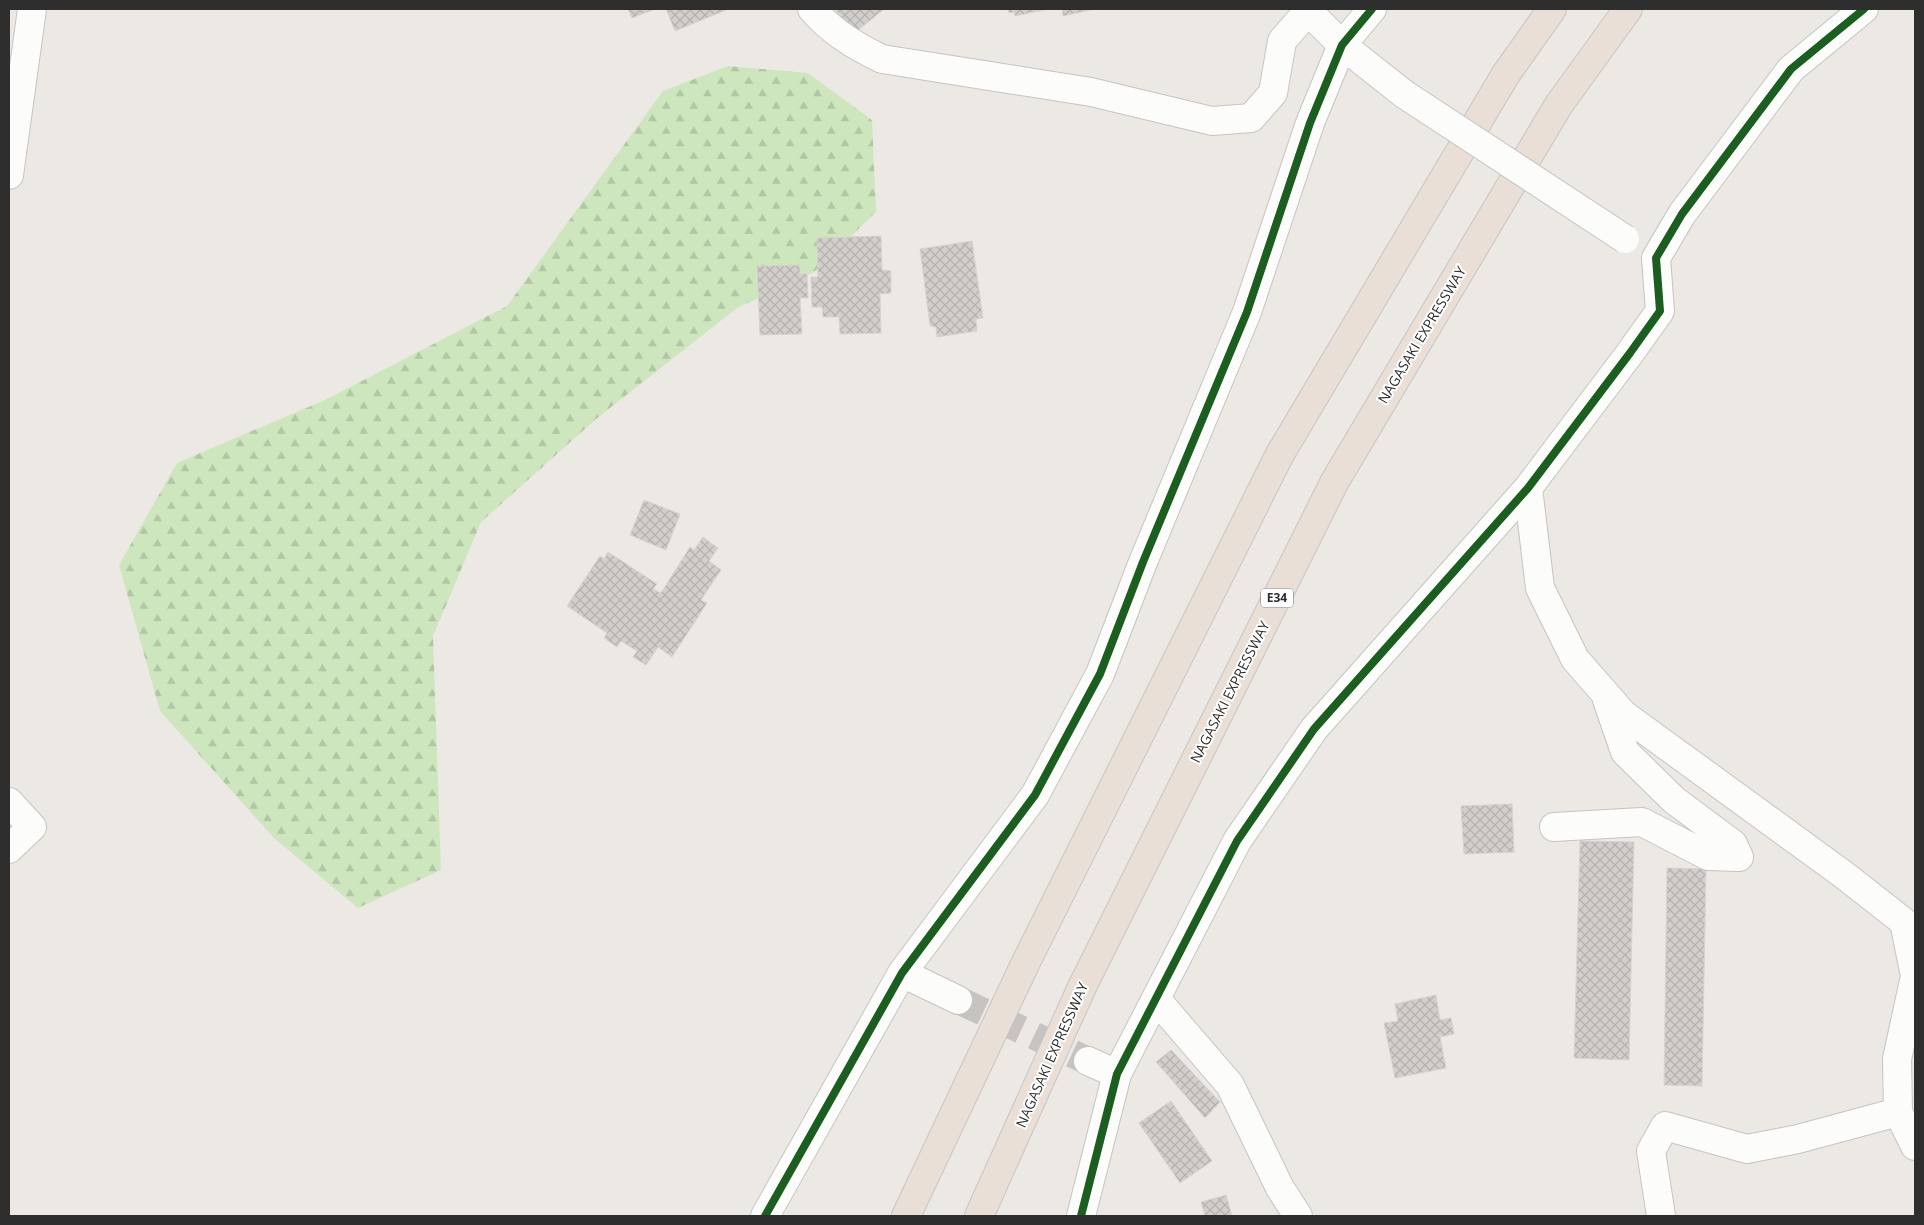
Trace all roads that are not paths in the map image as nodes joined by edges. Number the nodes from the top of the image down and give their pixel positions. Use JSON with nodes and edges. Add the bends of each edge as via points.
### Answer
{"nodes":[{"id":1,"x":32,"y":9,"type":"edge"},
{"id":2,"x":812,"y":9,"type":"edge"},
{"id":3,"x":1372,"y":9,"type":"edge"},
{"id":4,"x":1552,"y":9,"type":"edge"},
{"id":5,"x":1628,"y":9,"type":"edge"},
{"id":6,"x":1864,"y":9,"type":"edge"},
{"id":7,"x":1308,"y":10,"type":"edge"},
{"id":8,"x":1342,"y":45,"type":"junction"},
{"id":9,"x":9,"y":175,"type":"edge"},
{"id":10,"x":1656,"y":258,"type":"junction"},
{"id":11,"x":1528,"y":488,"type":"junction"},
{"id":12,"x":1604,"y":691,"type":"junction"},
{"id":13,"x":9,"y":802,"type":"edge"},
{"id":14,"x":1554,"y":827,"type":"dead end"},
{"id":15,"x":9,"y":849,"type":"edge"},
{"id":16,"x":902,"y":973,"type":"junction"},
{"id":17,"x":1156,"y":999,"type":"junction"},
{"id":18,"x":958,"y":1000,"type":"tunnel mouth"},
{"id":19,"x":1088,"y":1061,"type":"tunnel mouth"},
{"id":20,"x":1117,"y":1074,"type":"junction"},
{"id":21,"x":1898,"y":1112,"type":"junction"},
{"id":22,"x":1915,"y":1146,"type":"edge"},
{"id":23,"x":765,"y":1216,"type":"edge"},
{"id":24,"x":906,"y":1216,"type":"edge"},
{"id":25,"x":979,"y":1216,"type":"edge"},
{"id":26,"x":1081,"y":1216,"type":"edge"},
{"id":27,"x":1298,"y":1216,"type":"edge"},
{"id":28,"x":1661,"y":1216,"type":"edge"}],
"edges":[{"from":1,"to":9,"type":"street"},
{"from":2,"to":7,"type":"street","via":[[851,44],[882,60],[1091,92],[1212,121],[1251,118],[1273,93],[1282,42]]},
{"from":3,"to":8,"type":"street"},
{"from":4,"to":24,"type":"highway","via":[[1506,74],[1280,454],[1026,962]]},
{"from":5,"to":25,"type":"highway","name":"NAGASAKI EXPRESSWAY","number":"E34","via":[[1558,106],[1335,482],[1082,987]]},
{"from":6,"to":10,"type":"street","via":[[1791,70],[1682,214]]},
{"from":7,"to":8,"type":"street"},
{"from":8,"to":10,"type":"street","bridge":true,"via":[[1404,94]]},
{"from":8,"to":16,"type":"street","via":[[1310,123],[1247,312],[1100,674],[1035,795]]},
{"from":10,"to":11,"type":"street","via":[[1660,311]]},
{"from":11,"to":12,"type":"street","via":[[1540,588],[1575,658]]},
{"from":11,"to":17,"type":"street","via":[[1314,729],[1237,841]]},
{"from":12,"to":14,"type":"street","via":[[1625,752],[1674,800],[1733,844],[1739,857],[1708,856],[1642,822]]},
{"from":12,"to":21,"type":"street","via":[[1623,714],[1904,922],[1915,976],[1897,1059]]},
{"from":13,"to":15,"type":"street","via":[[32,827]]},
{"from":16,"to":18,"type":"street"},
{"from":16,"to":23,"type":"street"},
{"from":17,"to":20,"type":"street"},
{"from":17,"to":27,"type":"street","via":[[1230,1085],[1280,1188]]},
{"from":19,"to":20,"type":"street"},
{"from":20,"to":26,"type":"street"},
{"from":21,"to":22,"type":"street"},
{"from":21,"to":28,"type":"street","via":[[1747,1149],[1665,1126],[1651,1151]]}]}
